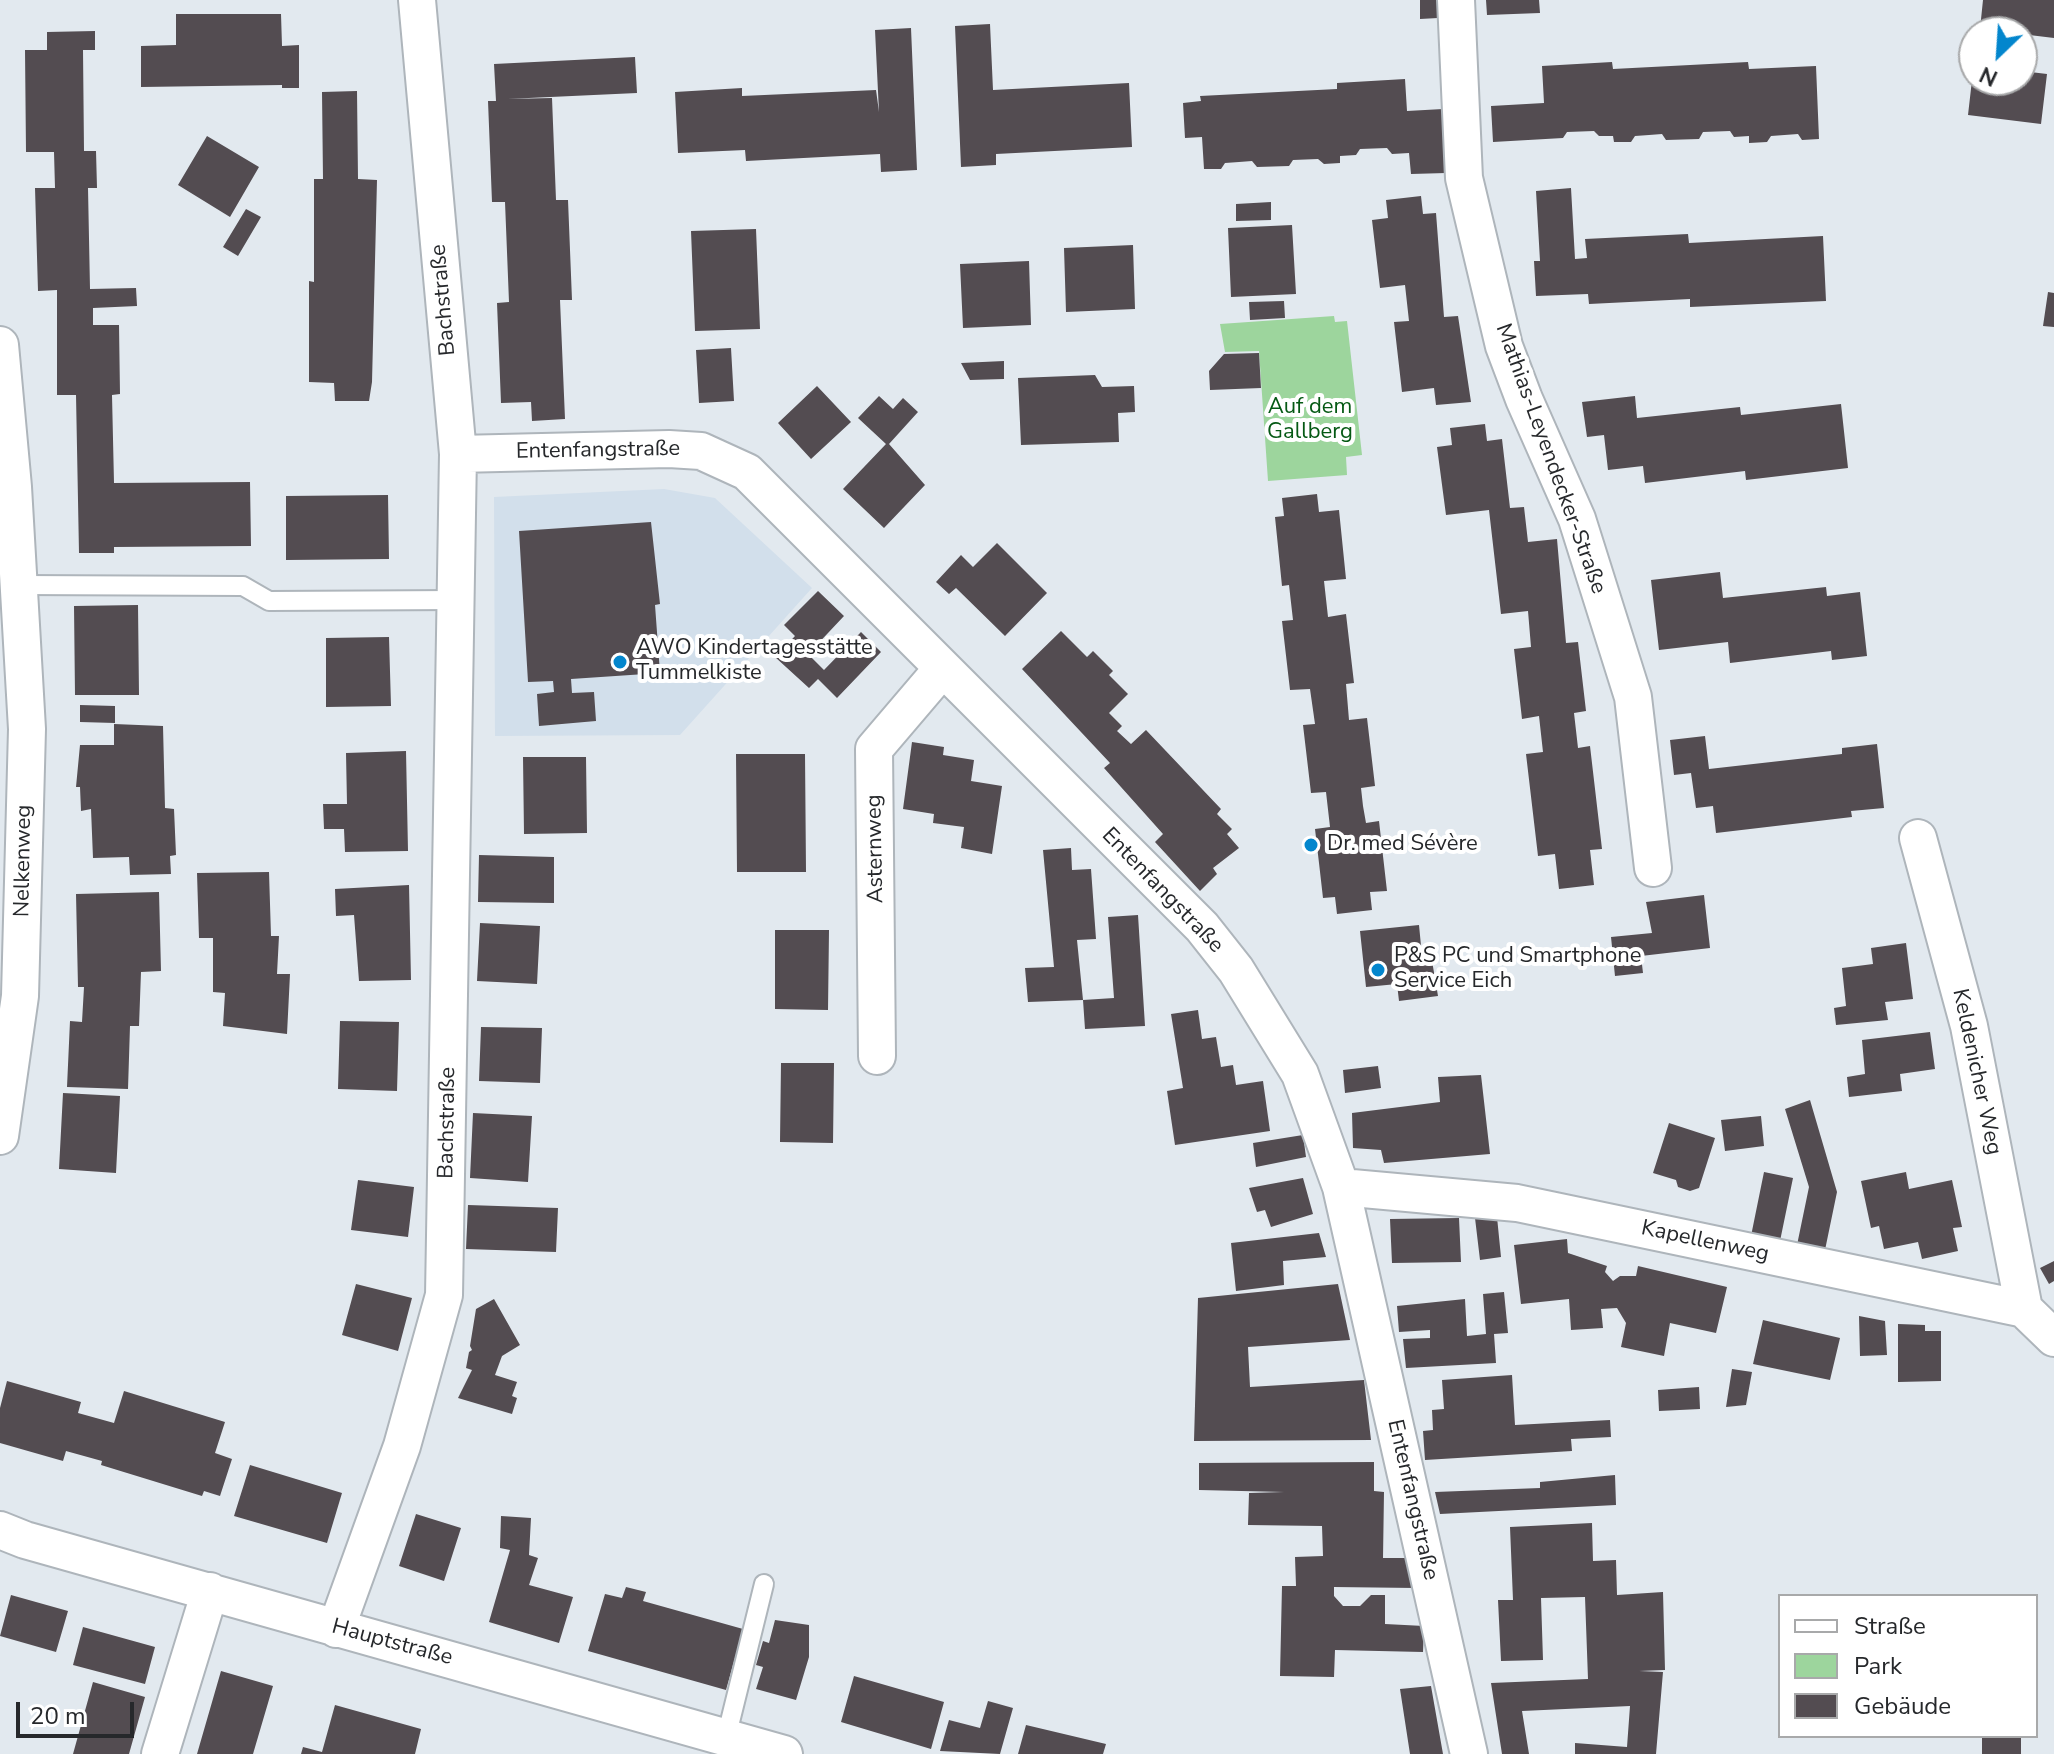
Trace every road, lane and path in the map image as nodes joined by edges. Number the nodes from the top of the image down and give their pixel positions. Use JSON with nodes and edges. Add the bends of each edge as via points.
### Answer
{"nodes":[{"id":1,"x":417,"y":0,"type":"edge"},
{"id":2,"x":1456,"y":0,"type":"edge"},
{"id":3,"x":0,"y":345,"type":"edge"},
{"id":4,"x":458,"y":454,"type":"junction"},
{"id":5,"x":7,"y":487,"type":"edge"},
{"id":6,"x":13,"y":569,"type":"edge"},
{"id":7,"x":456,"y":600,"type":"junction"},
{"id":8,"x":943,"y":668,"type":"junction"},
{"id":9,"x":1918,"y":838,"type":"dead end"},
{"id":10,"x":1653,"y":868,"type":"dead end"},
{"id":11,"x":877,"y":1056,"type":"dead end"},
{"id":12,"x":0,"y":1136,"type":"edge"},
{"id":13,"x":1341,"y":1187,"type":"junction"},
{"id":14,"x":2024,"y":1309,"type":"junction"},
{"id":15,"x":2054,"y":1338,"type":"edge"},
{"id":16,"x":0,"y":1530,"type":"edge"},
{"id":17,"x":764,"y":1584,"type":"dead end"},
{"id":18,"x":210,"y":1591,"type":"junction"},
{"id":19,"x":336,"y":1629,"type":"junction"},
{"id":20,"x":726,"y":1738,"type":"junction"},
{"id":21,"x":160,"y":1754,"type":"edge"},
{"id":22,"x":784,"y":1754,"type":"edge"},
{"id":23,"x":1469,"y":1754,"type":"edge"}],
"edges":[{"from":1,"to":4,"type":"street","name":"Bachstraße"},
{"from":2,"to":10,"type":"street","name":"Mathias-Leyendecker-Straße","via":[[1464,178],[1504,346],[1577,519],[1633,697]]},
{"from":3,"to":5,"type":"street","name":"Nelkenweg"},
{"from":4,"to":7,"type":"street","name":"Bachstraße"},
{"from":4,"to":8,"type":"street","name":"Entenfangstraße","via":[[701,451],[747,472]]},
{"from":5,"to":6,"type":"street","name":"Nelkenweg"},
{"from":6,"to":7,"type":"lane","via":[[243,586],[269,601]]},
{"from":6,"to":12,"type":"street","name":"Nelkenweg","via":[[27,729],[20,996]]},
{"from":7,"to":19,"type":"street","name":"Bachstraße","via":[[444,1295],[402,1446]]},
{"from":8,"to":11,"type":"street","name":"Asternweg","via":[[874,749]]},
{"from":8,"to":13,"type":"street","name":"Entenfangstraße","via":[[1202,927],[1236,970],[1300,1074]]},
{"from":9,"to":14,"type":"street","name":"Keldenicher Weg","via":[[1969,1026]]},
{"from":13,"to":14,"type":"street","name":"Kapellenweg","via":[[1517,1203]]},
{"from":13,"to":23,"type":"street","name":"Entenfangstraße"},
{"from":14,"to":15,"type":"street"},
{"from":16,"to":18,"type":"street","name":"Hauptstraße"},
{"from":17,"to":20,"type":"lane"},
{"from":18,"to":19,"type":"street","name":"Hauptstraße"},
{"from":18,"to":21,"type":"street"},
{"from":19,"to":20,"type":"street","name":"Hauptstraße"},
{"from":20,"to":22,"type":"street","name":"Hauptstraße"}]}
